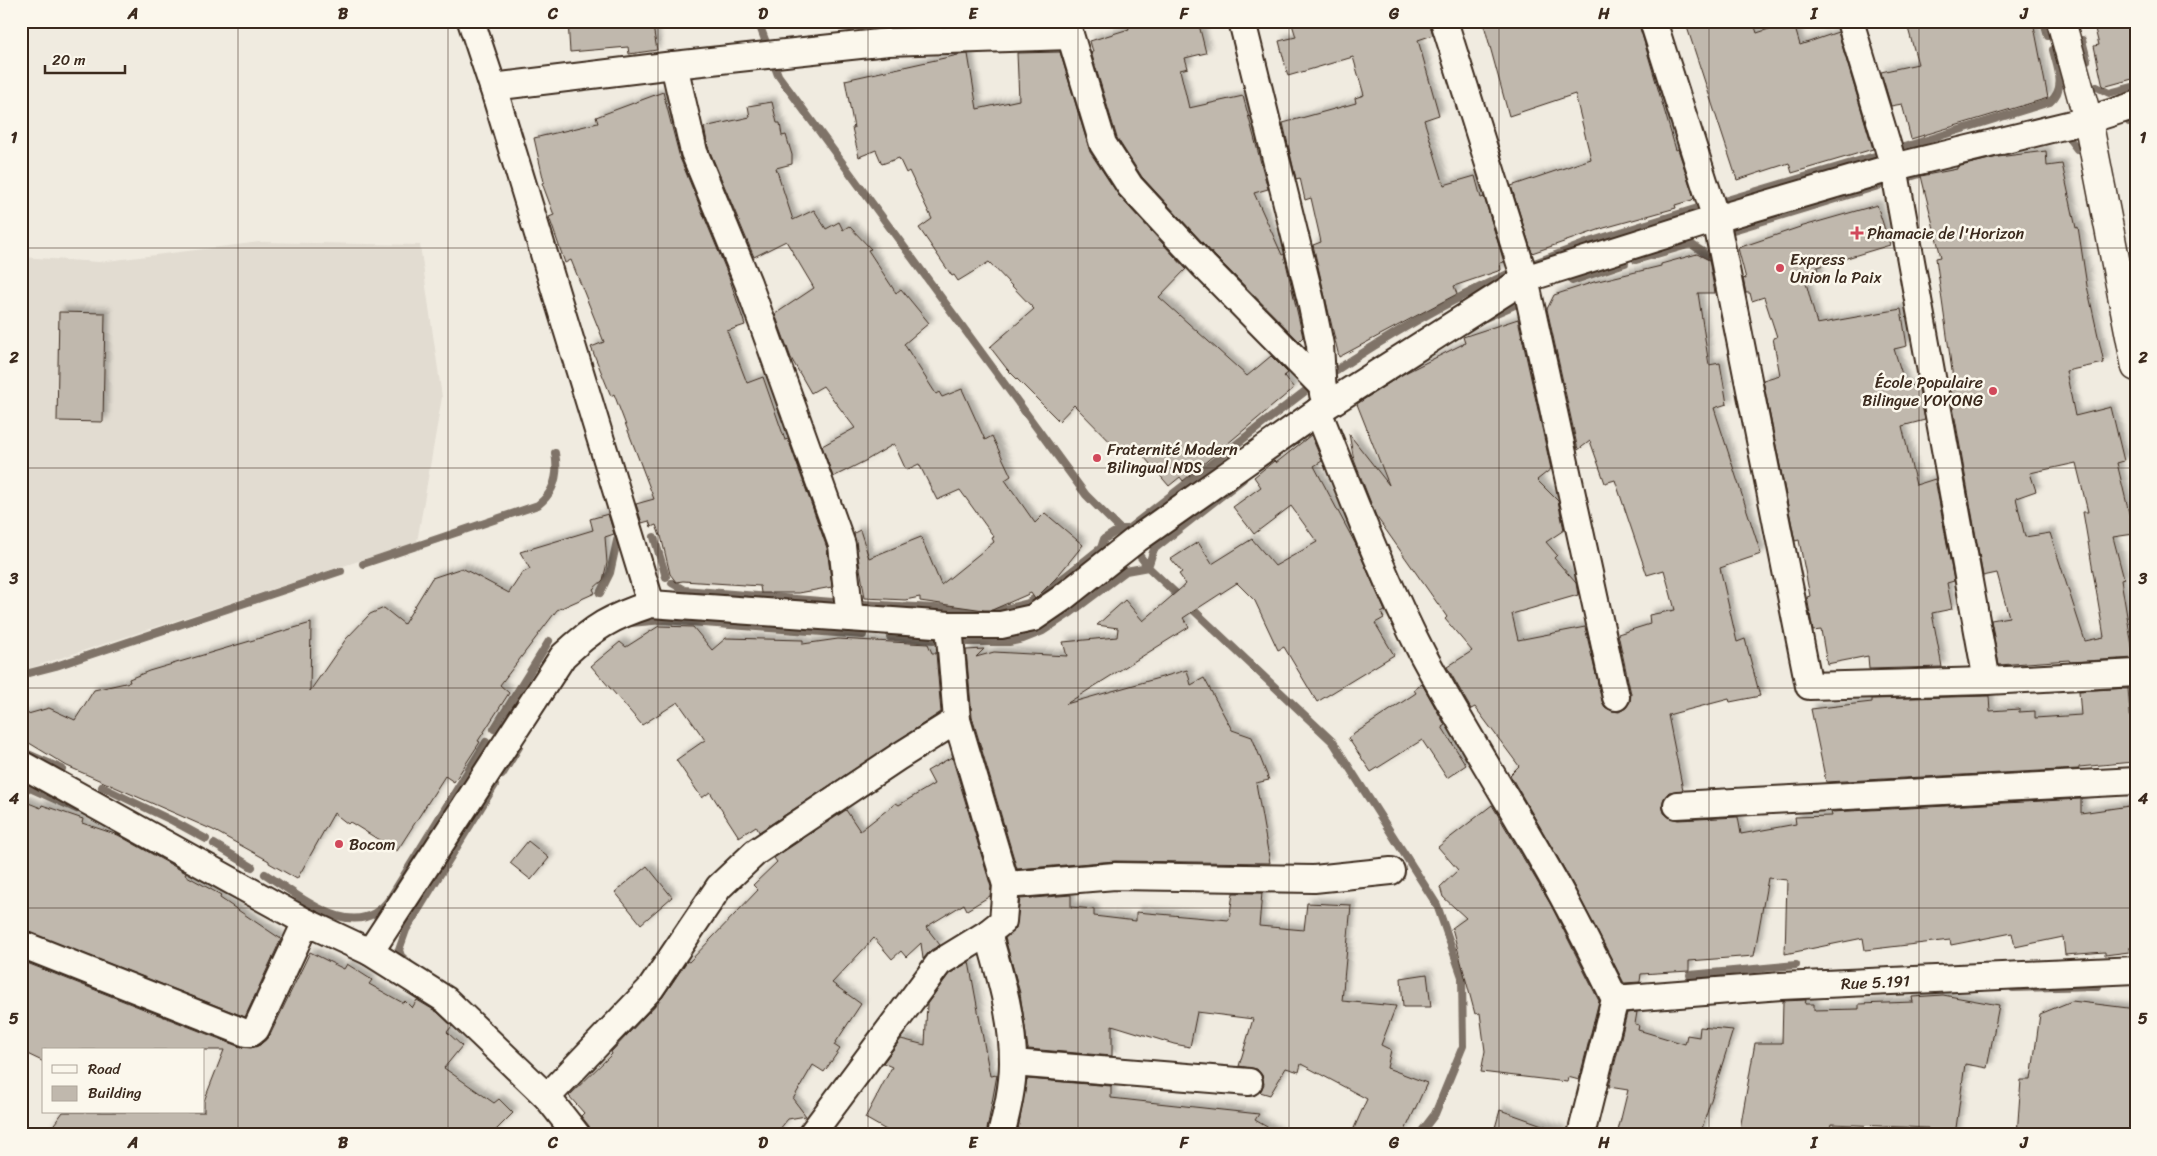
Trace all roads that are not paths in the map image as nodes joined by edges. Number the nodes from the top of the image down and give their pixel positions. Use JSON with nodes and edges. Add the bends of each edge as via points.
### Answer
{"nodes":[{"id":1,"x":471,"y":21,"type":"edge"},
{"id":2,"x":1242,"y":21,"type":"edge"},
{"id":3,"x":1444,"y":21,"type":"edge"},
{"id":4,"x":1653,"y":21,"type":"edge"},
{"id":5,"x":1850,"y":21,"type":"edge"},
{"id":6,"x":2061,"y":21,"type":"edge"},
{"id":7,"x":1068,"y":29,"type":"edge"},
{"id":8,"x":674,"y":65,"type":"junction"},
{"id":9,"x":493,"y":87,"type":"junction"},
{"id":10,"x":2136,"y":105,"type":"edge"},
{"id":11,"x":2088,"y":120,"type":"junction"},
{"id":12,"x":1894,"y":167,"type":"junction"},
{"id":13,"x":1716,"y":218,"type":"junction"},
{"id":14,"x":1525,"y":279,"type":"junction"},
{"id":15,"x":2136,"y":367,"type":"edge"},
{"id":16,"x":1322,"y":402,"type":"junction"},
{"id":17,"x":651,"y":604,"type":"junction"},
{"id":18,"x":850,"y":618,"type":"junction"},
{"id":19,"x":949,"y":625,"type":"junction"},
{"id":20,"x":2136,"y":673,"type":"edge"},
{"id":21,"x":1987,"y":681,"type":"junction"},
{"id":22,"x":1616,"y":697,"type":"dead end"},
{"id":23,"x":956,"y":720,"type":"junction"},
{"id":24,"x":21,"y":764,"type":"edge"},
{"id":25,"x":2136,"y":781,"type":"edge"},
{"id":26,"x":1677,"y":805,"type":"dead end"},
{"id":27,"x":1391,"y":871,"type":"dead end"},
{"id":28,"x":1006,"y":885,"type":"junction"},
{"id":29,"x":306,"y":922,"type":"junction"},
{"id":30,"x":988,"y":933,"type":"junction"},
{"id":31,"x":21,"y":944,"type":"edge"},
{"id":32,"x":370,"y":952,"type":"junction"},
{"id":33,"x":2136,"y":970,"type":"edge"},
{"id":34,"x":1616,"y":998,"type":"junction"},
{"id":35,"x":1013,"y":1063,"type":"junction"},
{"id":36,"x":1249,"y":1082,"type":"dead end"},
{"id":37,"x":547,"y":1097,"type":"junction"},
{"id":38,"x":577,"y":1135,"type":"edge"},
{"id":39,"x":811,"y":1135,"type":"edge"},
{"id":40,"x":1001,"y":1135,"type":"edge"},
{"id":41,"x":1581,"y":1135,"type":"edge"}],
"edges":[{"from":1,"to":9,"type":"street"},
{"from":2,"to":16,"type":"street","via":[[1320,345]]},
{"from":3,"to":14,"type":"street"},
{"from":4,"to":13,"type":"street"},
{"from":5,"to":12,"type":"street"},
{"from":6,"to":11,"type":"main road"},
{"from":7,"to":8,"type":"street","via":[[888,42]]},
{"from":7,"to":16,"type":"street","via":[[1103,144],[1130,186]]},
{"from":8,"to":9,"type":"street"},
{"from":8,"to":18,"type":"street","via":[[694,152],[748,283],[842,545]]},
{"from":9,"to":17,"type":"street"},
{"from":10,"to":11,"type":"street"},
{"from":11,"to":12,"type":"street"},
{"from":11,"to":15,"type":"main road"},
{"from":12,"to":13,"type":"street"},
{"from":12,"to":21,"type":"street"},
{"from":13,"to":14,"type":"street"},
{"from":13,"to":21,"type":"street","via":[[1809,686]]},
{"from":14,"to":16,"type":"street"},
{"from":14,"to":22,"type":"street"},
{"from":16,"to":19,"type":"street","via":[[1033,618],[1001,625]]},
{"from":16,"to":34,"type":"street","via":[[1366,532],[1423,655],[1556,884]]},
{"from":17,"to":18,"type":"street"},
{"from":17,"to":32,"type":"street","via":[[621,614],[591,631],[563,656]]},
{"from":18,"to":19,"type":"street"},
{"from":19,"to":23,"type":"street"},
{"from":20,"to":21,"type":"street"},
{"from":23,"to":28,"type":"street"},
{"from":23,"to":37,"type":"street","via":[[756,852],[719,887],[652,988]]},
{"from":24,"to":29,"type":"street"},
{"from":25,"to":26,"type":"street"},
{"from":27,"to":28,"type":"street","via":[[1314,879],[1115,876]]},
{"from":28,"to":30,"type":"street","via":[[1003,921]]},
{"from":29,"to":31,"type":"street","via":[[256,1029],[251,1033]]},
{"from":29,"to":32,"type":"street"},
{"from":30,"to":35,"type":"street","via":[[1010,1017]]},
{"from":30,"to":39,"type":"street","via":[[939,962]]},
{"from":32,"to":37,"type":"street","via":[[446,1000]]},
{"from":33,"to":34,"type":"street","name":"Rue 5.191","via":[[1781,986]]},
{"from":34,"to":41,"type":"street"},
{"from":35,"to":36,"type":"street"},
{"from":35,"to":40,"type":"street","via":[[1010,1099]]},
{"from":37,"to":38,"type":"street"}]}
